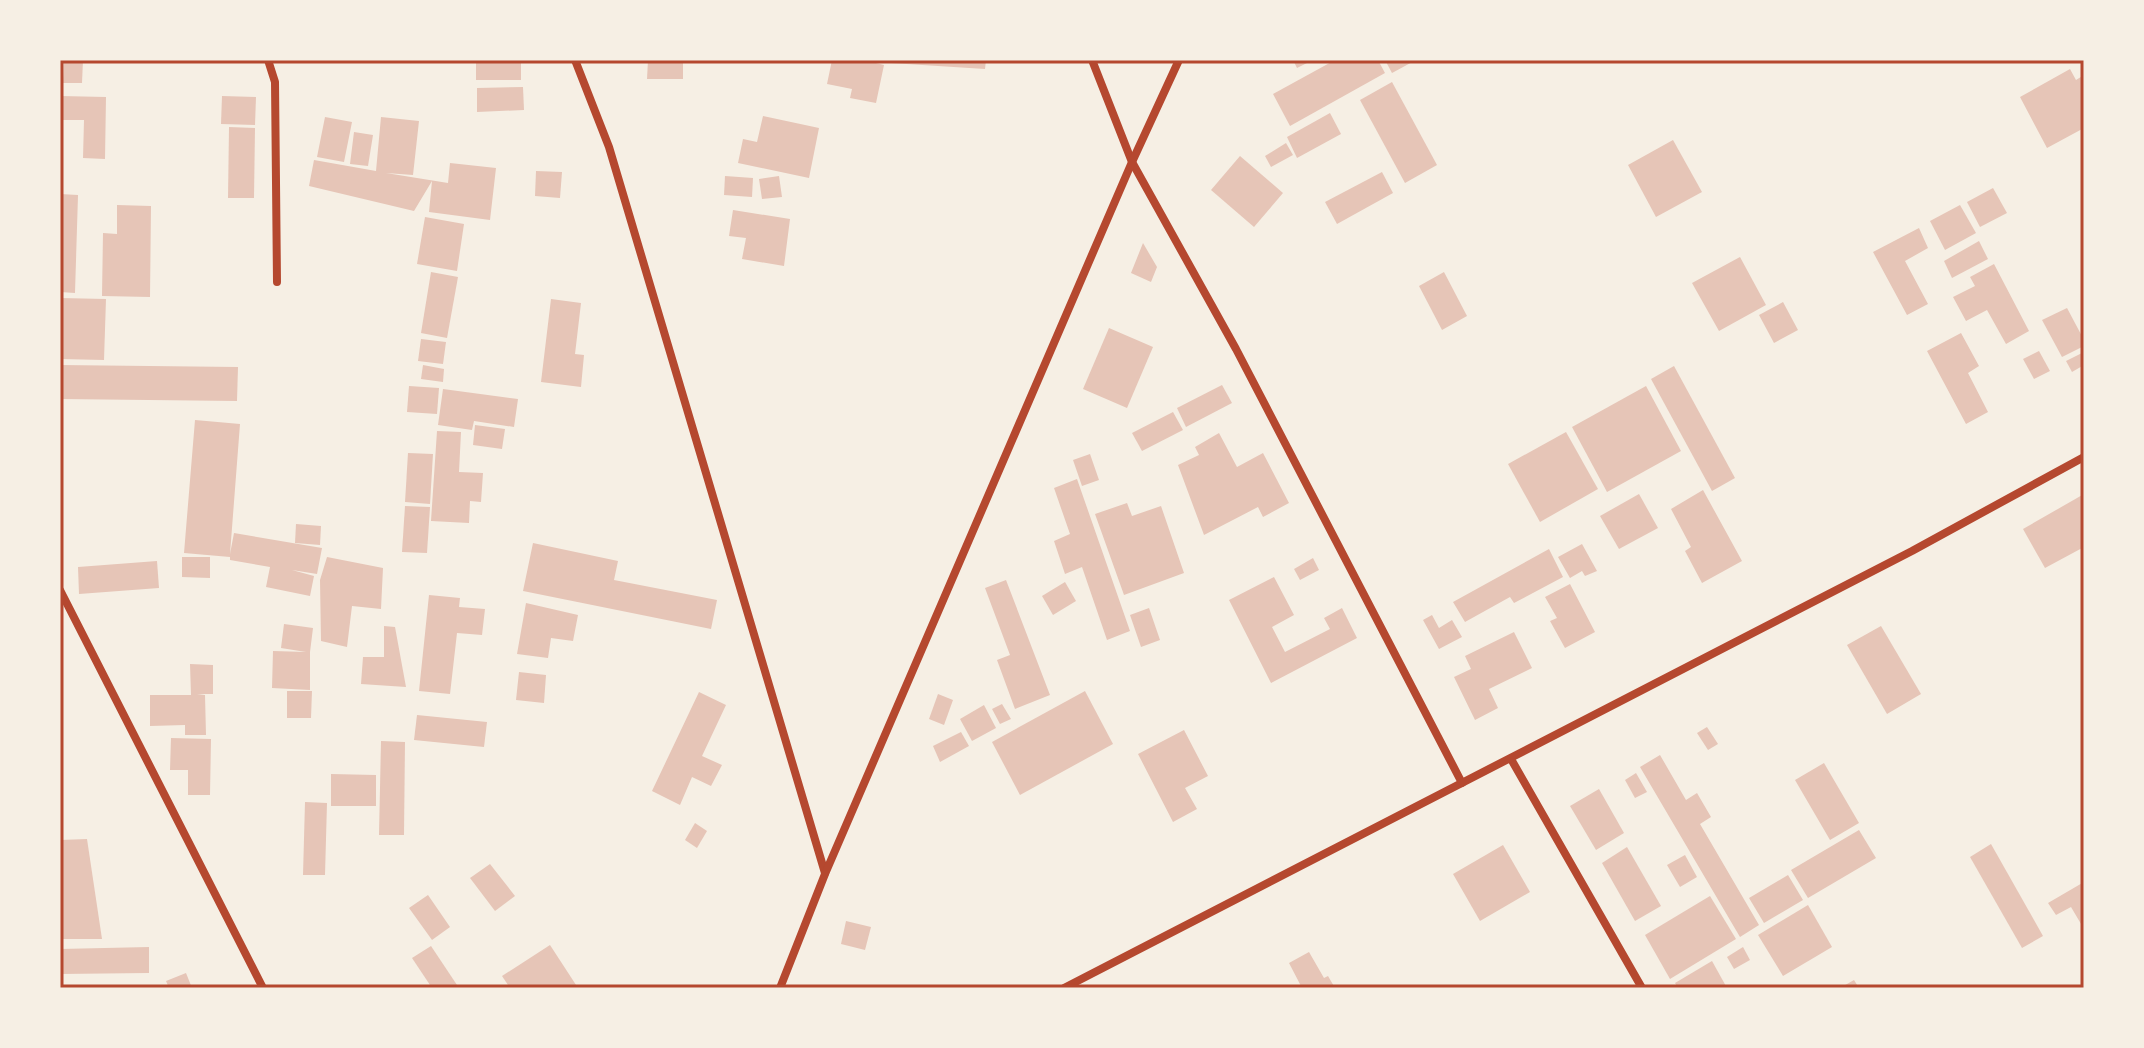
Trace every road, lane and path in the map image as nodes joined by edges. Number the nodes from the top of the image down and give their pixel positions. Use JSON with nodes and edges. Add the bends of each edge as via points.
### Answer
{"nodes":[{"id":1,"x":268,"y":60,"type":"edge"},
{"id":2,"x":575,"y":60,"type":"edge"},
{"id":3,"x":1092,"y":60,"type":"edge"},
{"id":4,"x":1179,"y":60,"type":"edge"},
{"id":5,"x":1132,"y":162,"type":"junction"},
{"id":6,"x":277,"y":282,"type":"dead end"},
{"id":7,"x":2084,"y":457,"type":"edge"},
{"id":8,"x":60,"y":590,"type":"edge"},
{"id":9,"x":1511,"y":759,"type":"junction"},
{"id":10,"x":1462,"y":783,"type":"junction"},
{"id":11,"x":825,"y":874,"type":"junction"},
{"id":12,"x":263,"y":988,"type":"edge"},
{"id":13,"x":780,"y":988,"type":"edge"},
{"id":14,"x":1064,"y":988,"type":"edge"},
{"id":15,"x":1642,"y":988,"type":"edge"}],
"edges":[{"from":1,"to":6,"type":"street","via":[[275,82]]},
{"from":2,"to":11,"type":"street","via":[[609,147]]},
{"from":3,"to":5,"type":"street"},
{"from":4,"to":5,"type":"street"},
{"from":5,"to":10,"type":"street","via":[[1236,349]]},
{"from":5,"to":11,"type":"street"},
{"from":7,"to":9,"type":"street"},
{"from":8,"to":12,"type":"street"},
{"from":9,"to":10,"type":"street"},
{"from":9,"to":15,"type":"street"},
{"from":10,"to":14,"type":"street"},
{"from":11,"to":13,"type":"street"}]}
